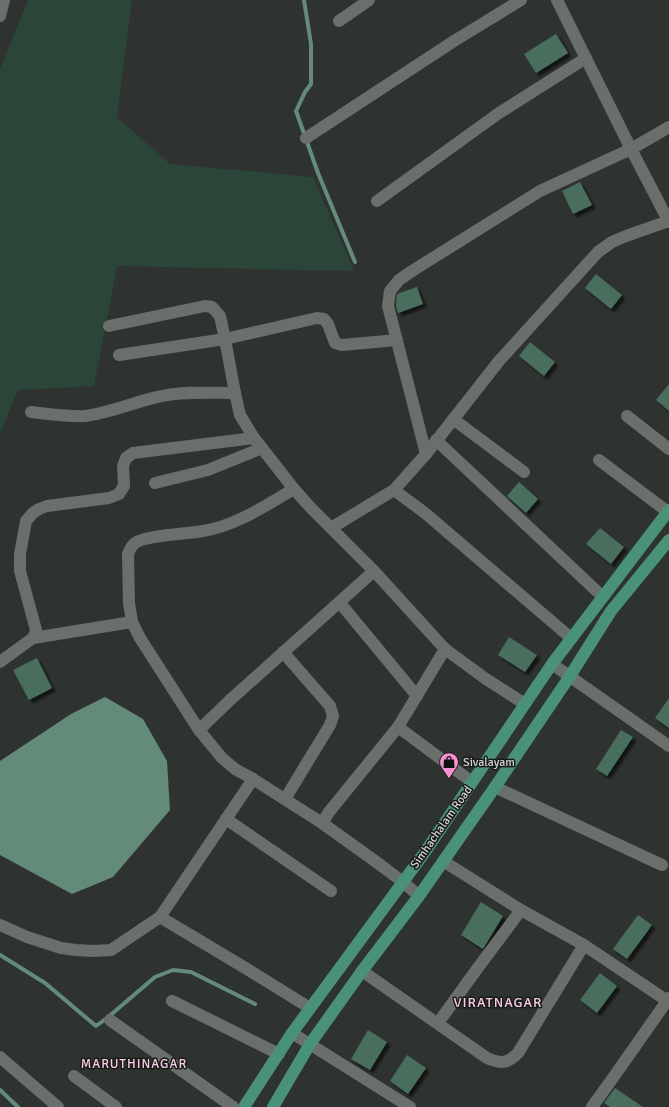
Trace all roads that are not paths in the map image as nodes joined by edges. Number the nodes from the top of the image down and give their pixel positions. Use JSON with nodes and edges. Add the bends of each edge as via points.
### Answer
{"nodes":[{"id":1,"x":4,"y":0,"type":"edge"},
{"id":2,"x":370,"y":0,"type":"edge"},
{"id":3,"x":521,"y":0,"type":"edge"},
{"id":4,"x":557,"y":0,"type":"edge"},
{"id":5,"x":0,"y":16,"type":"edge"},
{"id":6,"x":339,"y":21,"type":"dead end"},
{"id":7,"x":586,"y":58,"type":"junction"},
{"id":8,"x":669,"y":127,"type":"edge"},
{"id":9,"x":306,"y":138,"type":"dead end"},
{"id":10,"x":631,"y":149,"type":"junction"},
{"id":11,"x":377,"y":201,"type":"dead end"},
{"id":12,"x":669,"y":222,"type":"edge"},
{"id":13,"x":109,"y":326,"type":"dead end"},
{"id":14,"x":226,"y":339,"type":"junction"},
{"id":15,"x":397,"y":340,"type":"junction"},
{"id":16,"x":119,"y":355,"type":"dead end"},
{"id":17,"x":235,"y":393,"type":"junction"},
{"id":18,"x":31,"y":412,"type":"dead end"},
{"id":19,"x":627,"y":416,"type":"dead end"},
{"id":20,"x":453,"y":419,"type":"junction"},
{"id":21,"x":254,"y":438,"type":"junction"},
{"id":22,"x":436,"y":440,"type":"junction"},
{"id":23,"x":262,"y":448,"type":"junction"},
{"id":24,"x":669,"y":449,"type":"edge"},
{"id":25,"x":426,"y":454,"type":"junction"},
{"id":26,"x":599,"y":460,"type":"dead end"},
{"id":27,"x":524,"y":472,"type":"dead end"},
{"id":28,"x":155,"y":483,"type":"dead end"},
{"id":29,"x":294,"y":489,"type":"junction"},
{"id":30,"x":394,"y":490,"type":"junction"},
{"id":31,"x":668,"y":511,"type":"edge"},
{"id":32,"x":332,"y":528,"type":"junction"},
{"id":33,"x":669,"y":540,"type":"edge"},
{"id":34,"x":374,"y":571,"type":"junction"},
{"id":35,"x":603,"y":596,"type":"junction"},
{"id":36,"x":340,"y":602,"type":"junction"},
{"id":37,"x":132,"y":622,"type":"junction"},
{"id":38,"x":33,"y":638,"type":"junction"},
{"id":39,"x":572,"y":638,"type":"junction"},
{"id":40,"x":445,"y":649,"type":"junction"},
{"id":41,"x":283,"y":652,"type":"junction"},
{"id":42,"x":0,"y":662,"type":"edge"},
{"id":43,"x":552,"y":664,"type":"junction"},
{"id":44,"x":570,"y":676,"type":"junction"},
{"id":45,"x":417,"y":696,"type":"junction"},
{"id":46,"x":525,"y":704,"type":"junction"},
{"id":47,"x":398,"y":727,"type":"junction"},
{"id":48,"x":199,"y":730,"type":"junction"},
{"id":49,"x":669,"y":746,"type":"edge"},
{"id":50,"x":252,"y":778,"type":"junction"},
{"id":51,"x":472,"y":782,"type":"junction"},
{"id":52,"x":495,"y":787,"type":"junction"},
{"id":53,"x":284,"y":799,"type":"junction"},
{"id":54,"x":226,"y":819,"type":"junction"},
{"id":55,"x":322,"y":823,"type":"junction"},
{"id":56,"x":443,"y":861,"type":"junction"},
{"id":57,"x":662,"y":865,"type":"dead end"},
{"id":58,"x":403,"y":882,"type":"junction"},
{"id":59,"x":331,"y":891,"type":"dead end"},
{"id":60,"x":419,"y":896,"type":"junction"},
{"id":61,"x":521,"y":910,"type":"junction"},
{"id":62,"x":160,"y":917,"type":"junction"},
{"id":63,"x":0,"y":925,"type":"edge"},
{"id":64,"x":584,"y":945,"type":"junction"},
{"id":65,"x":362,"y":971,"type":"junction"},
{"id":66,"x":668,"y":1000,"type":"edge"},
{"id":67,"x":172,"y":1001,"type":"dead end"},
{"id":68,"x":310,"y":1008,"type":"junction"},
{"id":69,"x":110,"y":1020,"type":"dead end"},
{"id":70,"x":438,"y":1023,"type":"junction"},
{"id":71,"x":292,"y":1033,"type":"junction"},
{"id":72,"x":310,"y":1044,"type":"junction"},
{"id":73,"x":279,"y":1054,"type":"junction"},
{"id":74,"x":0,"y":1057,"type":"edge"},
{"id":75,"x":74,"y":1076,"type":"dead end"},
{"id":76,"x":58,"y":1107,"type":"edge"},
{"id":77,"x":116,"y":1107,"type":"edge"},
{"id":78,"x":234,"y":1107,"type":"edge"},
{"id":79,"x":244,"y":1107,"type":"edge"},
{"id":80,"x":273,"y":1107,"type":"edge"},
{"id":81,"x":410,"y":1107,"type":"edge"},
{"id":82,"x":592,"y":1107,"type":"edge"}],
"edges":[{"from":1,"to":5,"type":"street"},
{"from":2,"to":6,"type":"street"},
{"from":3,"to":9,"type":"street"},
{"from":4,"to":7,"type":"street"},
{"from":7,"to":10,"type":"street"},
{"from":7,"to":11,"type":"street","via":[[499,113]]},
{"from":8,"to":10,"type":"street"},
{"from":10,"to":12,"type":"street"},
{"from":10,"to":15,"type":"street","via":[[540,191],[399,280],[390,291],[388,306]]},
{"from":12,"to":20,"type":"street","via":[[626,236],[598,252],[499,361]]},
{"from":13,"to":14,"type":"street","via":[[205,306],[212,307],[220,316]]},
{"from":14,"to":15,"type":"street","via":[[317,318],[324,319],[335,343],[342,345]]},
{"from":14,"to":16,"type":"street"},
{"from":14,"to":17,"type":"street"},
{"from":15,"to":25,"type":"street"},
{"from":17,"to":18,"type":"street","via":[[180,393],[86,416]]},
{"from":17,"to":21,"type":"street","via":[[240,415]]},
{"from":19,"to":24,"type":"street"},
{"from":20,"to":22,"type":"street"},
{"from":20,"to":27,"type":"street"},
{"from":21,"to":23,"type":"street"},
{"from":21,"to":38,"type":"street","via":[[133,453],[126,458],[123,466],[124,486],[119,494],[109,498],[47,506],[33,513],[26,521],[20,554],[20,571],[36,630]]},
{"from":22,"to":25,"type":"street"},
{"from":22,"to":35,"type":"street"},
{"from":23,"to":28,"type":"street","via":[[208,470]]},
{"from":23,"to":29,"type":"street"},
{"from":25,"to":30,"type":"street"},
{"from":26,"to":31,"type":"street"},
{"from":29,"to":32,"type":"street"},
{"from":29,"to":37,"type":"street","via":[[232,523],[205,531],[144,539],[133,544],[128,554]]},
{"from":30,"to":32,"type":"street"},
{"from":30,"to":39,"type":"street"},
{"from":31,"to":35,"type":"main road","name":"Simhachalam Road"},
{"from":32,"to":34,"type":"street"},
{"from":33,"to":44,"type":"main road","via":[[611,612]]},
{"from":34,"to":36,"type":"street"},
{"from":34,"to":40,"type":"street"},
{"from":35,"to":39,"type":"main road","name":"Simhachalam Road"},
{"from":36,"to":41,"type":"street"},
{"from":36,"to":45,"type":"street"},
{"from":37,"to":38,"type":"street"},
{"from":37,"to":48,"type":"street"},
{"from":38,"to":42,"type":"street"},
{"from":39,"to":43,"type":"main road","name":"Simhachalam Road"},
{"from":40,"to":45,"type":"street"},
{"from":40,"to":46,"type":"street"},
{"from":41,"to":48,"type":"street"},
{"from":41,"to":53,"type":"street","via":[[330,706],[333,716]]},
{"from":43,"to":44,"type":"street"},
{"from":43,"to":46,"type":"main road","name":"Simhachalam Road"},
{"from":44,"to":49,"type":"street"},
{"from":44,"to":52,"type":"main road"},
{"from":45,"to":47,"type":"street"},
{"from":46,"to":51,"type":"main road","name":"Simhachalam Road"},
{"from":47,"to":51,"type":"street"},
{"from":47,"to":55,"type":"street"},
{"from":48,"to":50,"type":"street","via":[[222,758]]},
{"from":50,"to":53,"type":"street"},
{"from":50,"to":54,"type":"street"},
{"from":51,"to":58,"type":"main road","name":"Simhachalam Road"},
{"from":52,"to":56,"type":"main road"},
{"from":52,"to":57,"type":"street"},
{"from":53,"to":55,"type":"street"},
{"from":54,"to":59,"type":"street"},
{"from":54,"to":62,"type":"street"},
{"from":55,"to":58,"type":"street"},
{"from":56,"to":60,"type":"main road"},
{"from":56,"to":61,"type":"street"},
{"from":58,"to":60,"type":"street"},
{"from":58,"to":68,"type":"main road","name":"Simhachalam Road"},
{"from":60,"to":65,"type":"main road"},
{"from":61,"to":64,"type":"street"},
{"from":61,"to":70,"type":"street"},
{"from":62,"to":63,"type":"street","via":[[111,950],[93,951],[45,943]]},
{"from":62,"to":68,"type":"street"},
{"from":64,"to":66,"type":"street"},
{"from":64,"to":70,"type":"street","via":[[518,1053],[511,1060],[496,1062],[487,1058]]},
{"from":65,"to":70,"type":"street"},
{"from":65,"to":72,"type":"main road"},
{"from":66,"to":82,"type":"street"},
{"from":67,"to":73,"type":"street"},
{"from":68,"to":71,"type":"main road","name":"Simhachalam Road"},
{"from":69,"to":78,"type":"street"},
{"from":71,"to":72,"type":"street"},
{"from":71,"to":73,"type":"main road","name":"Simhachalam Road"},
{"from":72,"to":80,"type":"main road"},
{"from":72,"to":81,"type":"street"},
{"from":73,"to":79,"type":"main road","name":"Simhachalam Road"},
{"from":74,"to":76,"type":"street"},
{"from":75,"to":77,"type":"street"}]}
